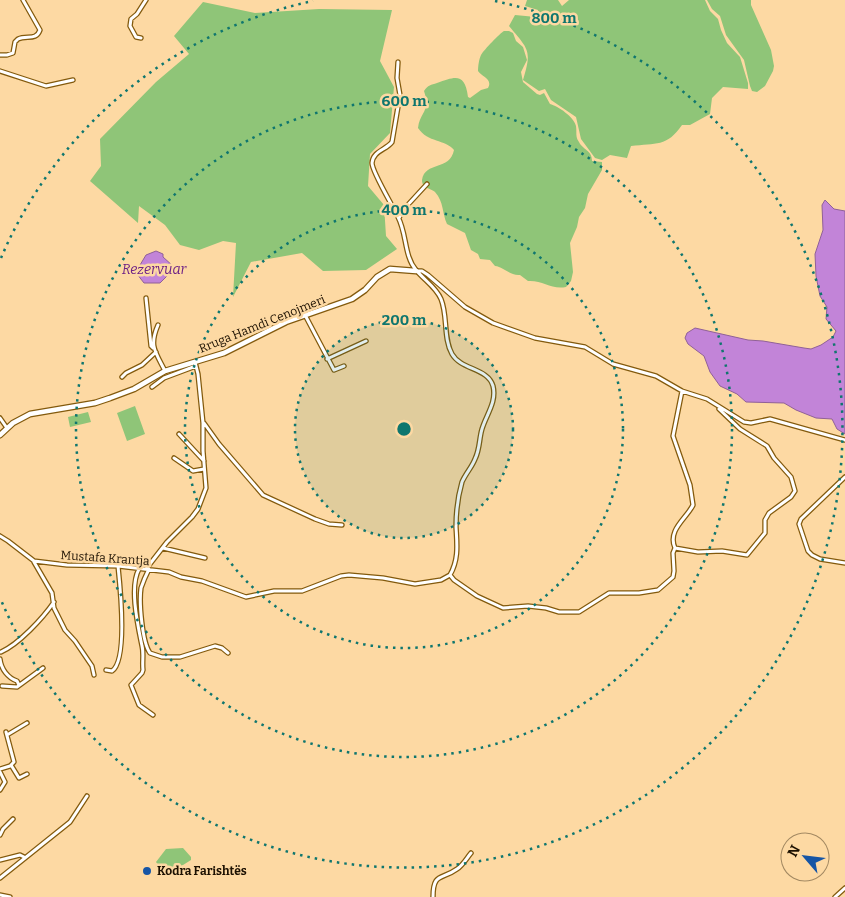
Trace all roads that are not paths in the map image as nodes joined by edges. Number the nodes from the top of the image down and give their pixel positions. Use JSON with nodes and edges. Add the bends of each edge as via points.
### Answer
{"nodes":[{"id":1,"x":23,"y":0,"type":"edge"},
{"id":2,"x":146,"y":0,"type":"edge"},
{"id":3,"x":141,"y":38,"type":"dead end"},
{"id":4,"x":0,"y":55,"type":"edge"},
{"id":5,"x":398,"y":62,"type":"dead end"},
{"id":6,"x":0,"y":71,"type":"edge"},
{"id":7,"x":73,"y":80,"type":"dead end"},
{"id":8,"x":426,"y":184,"type":"dead end"},
{"id":9,"x":399,"y":219,"type":"junction"},
{"id":10,"x":416,"y":271,"type":"junction"},
{"id":11,"x":146,"y":298,"type":"dead end"},
{"id":12,"x":305,"y":315,"type":"junction"},
{"id":13,"x":158,"y":325,"type":"dead end"},
{"id":14,"x":366,"y":341,"type":"dead end"},
{"id":15,"x":153,"y":348,"type":"junction"},
{"id":16,"x":156,"y":352,"type":"junction"},
{"id":17,"x":328,"y":359,"type":"junction"},
{"id":18,"x":196,"y":364,"type":"junction"},
{"id":19,"x":344,"y":366,"type":"dead end"},
{"id":20,"x":165,"y":371,"type":"junction"},
{"id":21,"x":122,"y":377,"type":"dead end"},
{"id":22,"x":152,"y":387,"type":"dead end"},
{"id":23,"x":682,"y":391,"type":"junction"},
{"id":24,"x":713,"y":402,"type":"junction"},
{"id":25,"x":0,"y":418,"type":"edge"},
{"id":26,"x":203,"y":423,"type":"junction"},
{"id":27,"x":8,"y":428,"type":"junction"},
{"id":28,"x":179,"y":434,"type":"dead end"},
{"id":29,"x":0,"y":435,"type":"edge"},
{"id":30,"x":845,"y":440,"type":"edge"},
{"id":31,"x":174,"y":458,"type":"dead end"},
{"id":32,"x":204,"y":461,"type":"junction"},
{"id":33,"x":204,"y":469,"type":"junction"},
{"id":34,"x":845,"y":478,"type":"edge"},
{"id":35,"x":342,"y":525,"type":"dead end"},
{"id":36,"x":0,"y":536,"type":"edge"},
{"id":37,"x":163,"y":548,"type":"junction"},
{"id":38,"x":675,"y":548,"type":"junction"},
{"id":39,"x":205,"y":558,"type":"dead end"},
{"id":40,"x":34,"y":561,"type":"junction"},
{"id":41,"x":845,"y":563,"type":"edge"},
{"id":42,"x":118,"y":566,"type":"junction"},
{"id":43,"x":140,"y":569,"type":"junction"},
{"id":44,"x":148,"y":569,"type":"junction"},
{"id":45,"x":450,"y":575,"type":"junction"},
{"id":46,"x":54,"y":602,"type":"junction"},
{"id":47,"x":0,"y":652,"type":"edge"},
{"id":48,"x":228,"y":653,"type":"dead end"},
{"id":49,"x":0,"y":659,"type":"edge"},
{"id":50,"x":43,"y":668,"type":"dead end"},
{"id":51,"x":106,"y":670,"type":"dead end"},
{"id":52,"x":94,"y":675,"type":"dead end"},
{"id":53,"x":19,"y":685,"type":"junction"},
{"id":54,"x":2,"y":686,"type":"dead end"},
{"id":55,"x":153,"y":714,"type":"dead end"},
{"id":56,"x":27,"y":723,"type":"dead end"},
{"id":57,"x":11,"y":765,"type":"junction"},
{"id":58,"x":0,"y":770,"type":"edge"},
{"id":59,"x":27,"y":774,"type":"dead end"},
{"id":60,"x":0,"y":790,"type":"edge"},
{"id":61,"x":87,"y":796,"type":"dead end"},
{"id":62,"x":13,"y":819,"type":"dead end"},
{"id":63,"x":0,"y":836,"type":"edge"},
{"id":64,"x":471,"y":854,"type":"dead end"},
{"id":65,"x":24,"y":857,"type":"junction"},
{"id":66,"x":0,"y":860,"type":"edge"},
{"id":67,"x":0,"y":878,"type":"edge"},
{"id":68,"x":845,"y":888,"type":"edge"},
{"id":69,"x":0,"y":895,"type":"edge"},
{"id":70,"x":10,"y":897,"type":"edge"},
{"id":71,"x":433,"y":897,"type":"edge"},
{"id":72,"x":835,"y":897,"type":"edge"}],
"edges":[{"from":1,"to":4,"type":"street","via":[[40,30],[38,35],[18,39],[13,53]]},
{"from":2,"to":3,"type":"street","via":[[131,19],[130,26],[136,37]]},
{"from":5,"to":9,"type":"street","via":[[400,95],[392,142],[376,154],[372,162],[375,175]]},
{"from":6,"to":7,"type":"street","via":[[46,86]]},
{"from":8,"to":9,"type":"street"},
{"from":9,"to":10,"type":"street","via":[[408,256]]},
{"from":10,"to":12,"type":"street","name":"Rruga Hamdi Cenojmeri","via":[[390,269],[377,277],[359,296]]},
{"from":10,"to":23,"type":"street","via":[[428,274],[465,307],[492,322],[535,338],[585,347],[613,364],[656,376]]},
{"from":10,"to":45,"type":"street","via":[[441,298],[452,354],[460,363],[487,376],[494,392],[476,458],[460,489],[456,558]]},
{"from":11,"to":15,"type":"street"},
{"from":12,"to":17,"type":"street"},
{"from":12,"to":18,"type":"street","name":"Rruga Hamdi Cenojmeri"},
{"from":13,"to":15,"type":"street"},
{"from":14,"to":17,"type":"street"},
{"from":15,"to":16,"type":"street"},
{"from":16,"to":20,"type":"street"},
{"from":16,"to":21,"type":"street"},
{"from":17,"to":19,"type":"street","via":[[334,370]]},
{"from":18,"to":20,"type":"street","name":"Rruga Hamdi Cenojmeri"},
{"from":18,"to":22,"type":"street"},
{"from":18,"to":26,"type":"street"},
{"from":20,"to":27,"type":"street","name":"Rruga Hamdi Cenojmeri","via":[[116,396],[95,403],[30,414]]},
{"from":23,"to":24,"type":"street"},
{"from":23,"to":38,"type":"street","via":[[674,436],[693,504],[674,534]]},
{"from":24,"to":30,"type":"street","via":[[744,422],[770,419]]},
{"from":24,"to":38,"type":"street","via":[[740,429],[767,446],[792,477],[795,490],[791,497],[769,513],[765,520],[765,533],[747,556]]},
{"from":25,"to":27,"type":"street"},
{"from":26,"to":32,"type":"street"},
{"from":26,"to":35,"type":"street","via":[[263,495],[315,519]]},
{"from":27,"to":29,"type":"street","name":"Rruga Hamdi Cenojmeri"},
{"from":28,"to":32,"type":"street"},
{"from":31,"to":33,"type":"street","via":[[193,470]]},
{"from":32,"to":33,"type":"street"},
{"from":33,"to":37,"type":"street","via":[[206,488],[198,509]]},
{"from":34,"to":41,"type":"street","via":[[799,524],[812,555]]},
{"from":36,"to":40,"type":"street"},
{"from":37,"to":39,"type":"street"},
{"from":37,"to":44,"type":"street"},
{"from":38,"to":45,"type":"street","via":[[672,577],[658,590],[609,593],[579,612],[528,606],[503,608],[477,596]]},
{"from":40,"to":42,"type":"street","name":"Mustafa Krantja"},
{"from":40,"to":46,"type":"street"},
{"from":42,"to":43,"type":"street","name":"Mustafa Krantja"},
{"from":42,"to":51,"type":"street","via":[[121,654],[115,668]]},
{"from":43,"to":44,"type":"street","name":"Mustafa Krantja"},
{"from":43,"to":55,"type":"street","via":[[135,594],[143,670],[131,685],[139,705]]},
{"from":44,"to":45,"type":"street","name":"Mustafa Krantja","via":[[202,581],[246,597],[302,591],[349,575],[415,584],[441,580]]},
{"from":44,"to":48,"type":"street","via":[[140,599],[150,653],[162,657],[180,656],[215,646]]},
{"from":46,"to":47,"type":"street","via":[[41,620]]},
{"from":46,"to":52,"type":"street","via":[[65,630],[92,666]]},
{"from":47,"to":49,"type":"street"},
{"from":49,"to":53,"type":"street","via":[[10,679]]},
{"from":50,"to":53,"type":"street"},
{"from":53,"to":54,"type":"street"},
{"from":56,"to":57,"type":"street","via":[[6,734],[14,759]]},
{"from":57,"to":58,"type":"street"},
{"from":57,"to":59,"type":"street","via":[[19,778]]},
{"from":58,"to":60,"type":"street","via":[[4,782]]},
{"from":61,"to":65,"type":"street","via":[[70,822]]},
{"from":62,"to":63,"type":"street"},
{"from":64,"to":71,"type":"street","via":[[459,868],[437,879]]},
{"from":65,"to":66,"type":"street"},
{"from":65,"to":67,"type":"street"},
{"from":68,"to":72,"type":"street"},
{"from":69,"to":70,"type":"street"}]}
